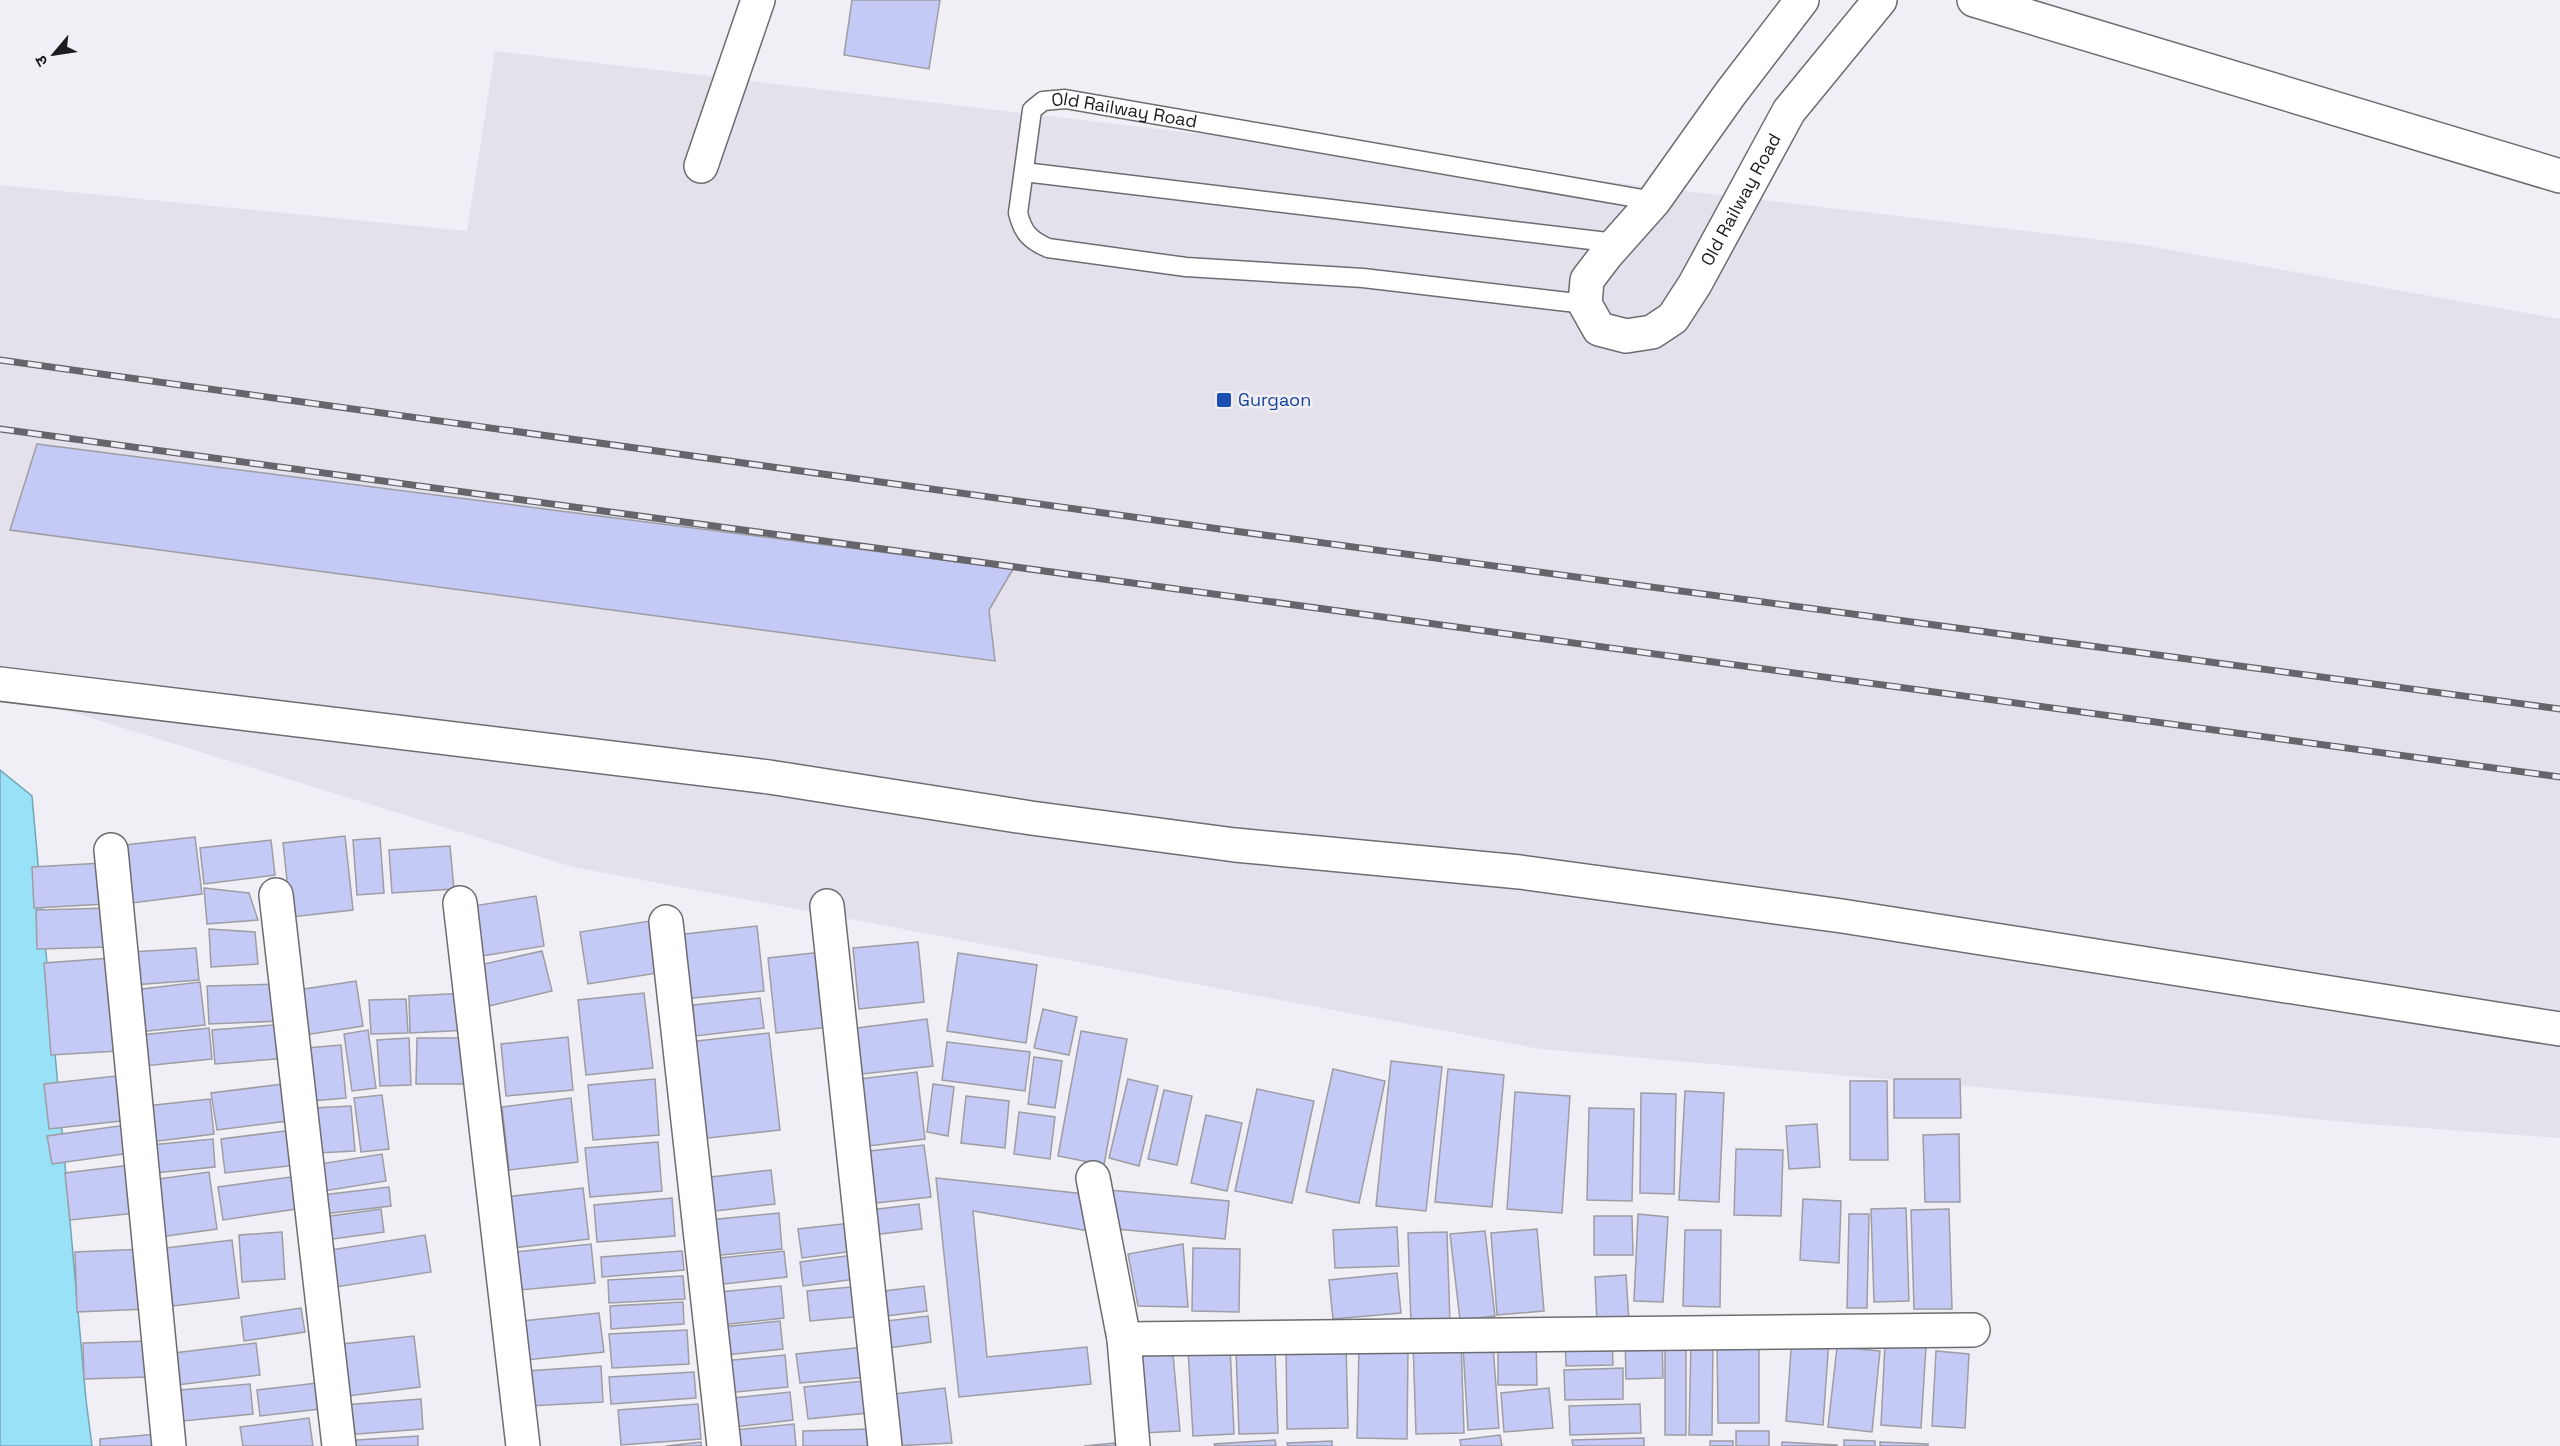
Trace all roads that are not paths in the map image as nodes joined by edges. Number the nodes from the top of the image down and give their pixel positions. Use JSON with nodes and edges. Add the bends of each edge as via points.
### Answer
{"nodes":[{"id":1,"x":758,"y":0,"type":"edge"},
{"id":2,"x":1803,"y":0,"type":"edge"},
{"id":3,"x":1881,"y":0,"type":"edge"},
{"id":4,"x":1974,"y":0,"type":"edge"},
{"id":5,"x":701,"y":166,"type":"dead end"},
{"id":6,"x":1024,"y":172,"type":"junction"},
{"id":7,"x":2560,"y":176,"type":"edge"},
{"id":8,"x":1654,"y":201,"type":"junction"},
{"id":9,"x":1616,"y":243,"type":"junction"},
{"id":10,"x":1585,"y":304,"type":"junction"},
{"id":11,"x":0,"y":684,"type":"edge"},
{"id":12,"x":111,"y":850,"type":"dead end"},
{"id":13,"x":276,"y":895,"type":"dead end"},
{"id":14,"x":460,"y":903,"type":"dead end"},
{"id":15,"x":827,"y":906,"type":"dead end"},
{"id":16,"x":666,"y":922,"type":"dead end"},
{"id":17,"x":2560,"y":1029,"type":"edge"},
{"id":18,"x":1093,"y":1178,"type":"dead end"},
{"id":19,"x":1973,"y":1330,"type":"dead end"},
{"id":20,"x":1124,"y":1339,"type":"junction"},
{"id":21,"x":169,"y":1446,"type":"edge"},
{"id":22,"x":339,"y":1446,"type":"edge"},
{"id":23,"x":523,"y":1446,"type":"edge"},
{"id":24,"x":724,"y":1446,"type":"edge"},
{"id":25,"x":885,"y":1446,"type":"edge"},
{"id":26,"x":1133,"y":1446,"type":"edge"}],
"edges":[{"from":1,"to":5,"type":"street"},
{"from":2,"to":8,"type":"street"},
{"from":3,"to":10,"type":"street","name":"Old Railway Road","via":[[1789,111],[1673,318],[1652,332],[1626,336],[1599,329]]},
{"from":4,"to":7,"type":"street"},
{"from":6,"to":8,"type":"lane","name":"Old Railway Road","via":[[1032,110],[1042,102],[1065,99]]},
{"from":6,"to":9,"type":"lane"},
{"from":6,"to":10,"type":"lane","name":"Old Railway Road","via":[[1018,213],[1022,229],[1031,241],[1048,248],[1186,267],[1363,278]]},
{"from":8,"to":9,"type":"street"},
{"from":9,"to":10,"type":"street","via":[[1587,280]]},
{"from":11,"to":17,"type":"street","via":[[769,777],[1223,844],[1532,873],[1842,916]]},
{"from":12,"to":21,"type":"street"},
{"from":13,"to":22,"type":"street"},
{"from":14,"to":23,"type":"street"},
{"from":15,"to":25,"type":"street"},
{"from":16,"to":24,"type":"street"},
{"from":18,"to":20,"type":"street"},
{"from":19,"to":20,"type":"street"},
{"from":20,"to":26,"type":"street"}]}
